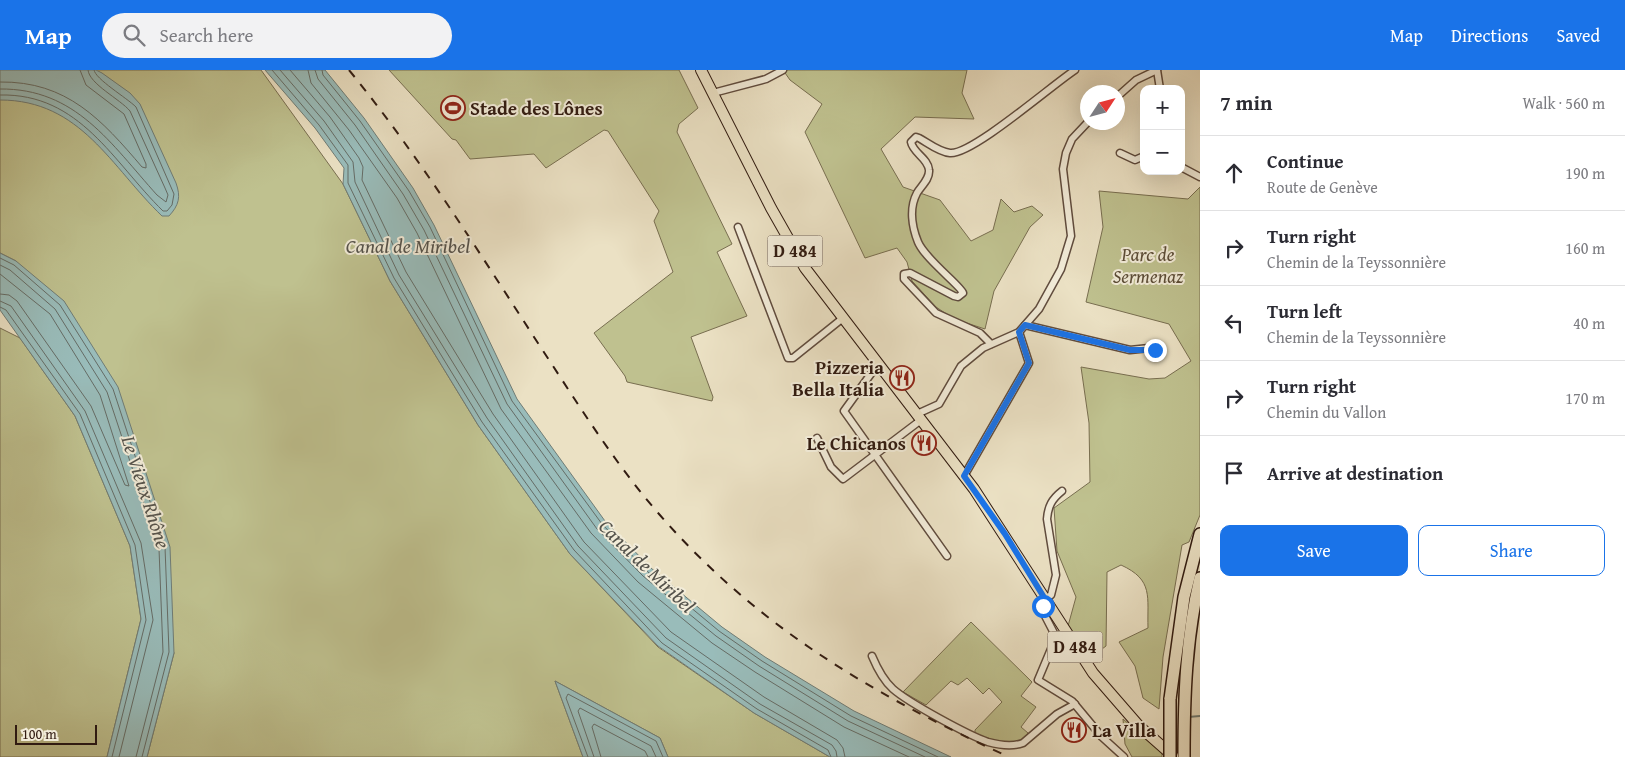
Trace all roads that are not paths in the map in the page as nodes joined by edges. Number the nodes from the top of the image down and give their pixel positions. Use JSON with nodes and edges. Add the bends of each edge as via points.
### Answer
{"nodes":[{"id":1,"x":702,"y":70,"type":"edge"},
{"id":2,"x":783,"y":70,"type":"edge"},
{"id":3,"x":1075,"y":70,"type":"edge"},
{"id":4,"x":1157,"y":70,"type":"edge"},
{"id":5,"x":1159,"y":85,"type":"edge"},
{"id":6,"x":1125,"y":90,"type":"edge"},
{"id":7,"x":713,"y":93,"type":"junction"},
{"id":8,"x":1080,"y":130,"type":"edge"},
{"id":9,"x":1120,"y":153,"type":"dead end"},
{"id":10,"x":1140,"y":158,"type":"edge"},
{"id":11,"x":1185,"y":168,"type":"edge"},
{"id":12,"x":1200,"y":177,"type":"edge"},
{"id":13,"x":738,"y":226,"type":"dead end"},
{"id":14,"x":843,"y":318,"type":"junction"},
{"id":15,"x":1025,"y":325,"type":"junction"},
{"id":16,"x":1019,"y":332,"type":"junction"},
{"id":17,"x":991,"y":344,"type":"junction"},
{"id":18,"x":1157,"y":352,"type":"dead end"},
{"id":19,"x":878,"y":364,"type":"junction"},
{"id":20,"x":919,"y":417,"type":"junction"},
{"id":21,"x":817,"y":438,"type":"dead end"},
{"id":22,"x":875,"y":456,"type":"junction"},
{"id":23,"x":964,"y":476,"type":"junction"},
{"id":24,"x":1062,"y":491,"type":"dead end"},
{"id":25,"x":1200,"y":534,"type":"edge"},
{"id":26,"x":948,"y":556,"type":"dead end"},
{"id":27,"x":1200,"y":578,"type":"edge"},
{"id":28,"x":1045,"y":599,"type":"junction"},
{"id":29,"x":872,"y":656,"type":"dead end"},
{"id":30,"x":1075,"y":704,"type":"junction"},
{"id":31,"x":1124,"y":757,"type":"edge"},
{"id":32,"x":1170,"y":757,"type":"edge"},
{"id":33,"x":1175,"y":757,"type":"edge"},
{"id":34,"x":1184,"y":757,"type":"edge"}],
"edges":[{"from":1,"to":7,"type":"main road","number":"D 484"},
{"from":2,"to":7,"type":"street","via":[[766,79]]},
{"from":3,"to":17,"type":"street","via":[[990,134],[956,153],[946,152],[916,137],[911,142],[929,169],[912,208],[915,234],[924,254],[959,286],[961,296],[954,296],[910,273],[904,274],[904,279],[936,313],[980,333]]},
{"from":4,"to":5,"type":"street"},
{"from":4,"to":6,"type":"street","via":[[1136,80]]},
{"from":7,"to":14,"type":"main road","number":"D 484","via":[[794,250]]},
{"from":8,"to":15,"type":"street","via":[[1072,139],[1064,160],[1071,236],[1068,252],[1039,309]]},
{"from":9,"to":10,"type":"street","via":[[1135,160]]},
{"from":11,"to":12,"type":"street"},
{"from":13,"to":14,"type":"street","via":[[788,358],[793,358]]},
{"from":14,"to":19,"type":"main road","number":"D 484"},
{"from":15,"to":16,"type":"street"},
{"from":15,"to":18,"type":"street","via":[[1130,350],[1149,348]]},
{"from":16,"to":17,"type":"street"},
{"from":16,"to":23,"type":"street","via":[[1029,363]]},
{"from":17,"to":20,"type":"street","via":[[962,366],[939,404]]},
{"from":19,"to":20,"type":"main road","number":"D 484"},
{"from":19,"to":22,"type":"street","via":[[844,411]]},
{"from":20,"to":22,"type":"street"},
{"from":20,"to":23,"type":"main road","number":"D 484"},
{"from":21,"to":22,"type":"street","via":[[834,472],[840,477],[846,478]]},
{"from":22,"to":26,"type":"street"},
{"from":23,"to":28,"type":"main road","number":"D 484"},
{"from":24,"to":28,"type":"street","via":[[1052,500],[1047,512],[1056,575],[1051,595]]},
{"from":25,"to":32,"type":"highway","bridge":true,"via":[[1184,597],[1170,699]]},
{"from":27,"to":34,"type":"highway","via":[[1190,628],[1183,700]]},
{"from":28,"to":30,"type":"street","via":[[1042,610],[1056,637],[1038,680]]},
{"from":28,"to":33,"type":"main road","number":"D 484","via":[[1108,693]]},
{"from":29,"to":30,"type":"street","via":[[886,683],[898,693],[997,744],[1023,743],[1057,714]]},
{"from":30,"to":31,"type":"street","via":[[1102,737]]}]}
